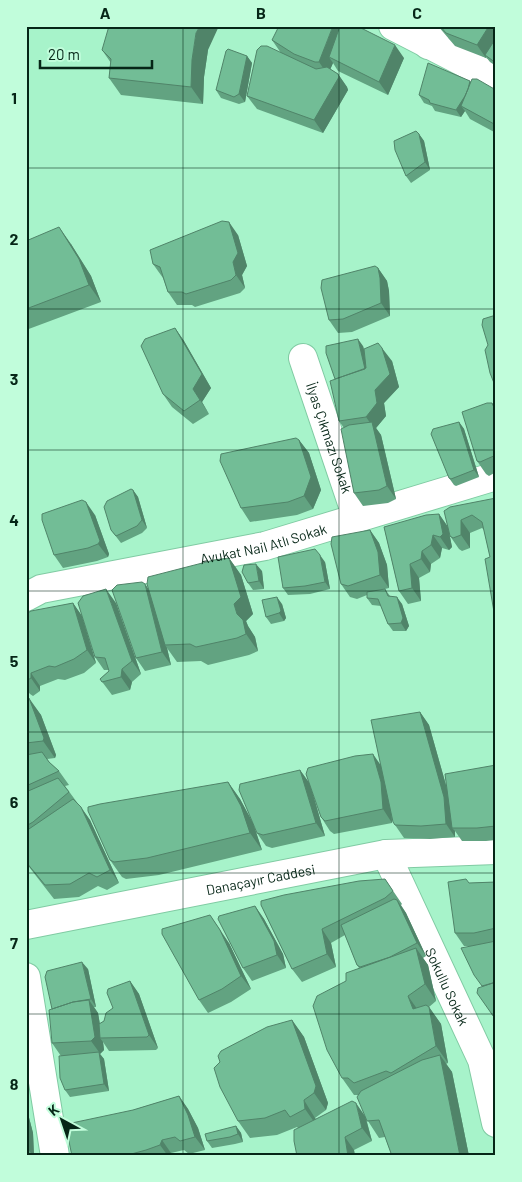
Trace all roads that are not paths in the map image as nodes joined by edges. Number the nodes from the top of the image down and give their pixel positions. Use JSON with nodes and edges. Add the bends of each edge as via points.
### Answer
{"nodes":[{"id":1,"x":393,"y":26,"type":"edge"},
{"id":2,"x":434,"y":35,"type":"edge"},
{"id":3,"x":496,"y":79,"type":"edge"},
{"id":4,"x":303,"y":358,"type":"dead end"},
{"id":5,"x":496,"y":476,"type":"edge"},
{"id":6,"x":357,"y":518,"type":"junction"},
{"id":7,"x":26,"y":597,"type":"edge"},
{"id":8,"x":496,"y":850,"type":"edge"},
{"id":9,"x":386,"y":854,"type":"junction"},
{"id":10,"x":26,"y":925,"type":"edge"},
{"id":11,"x":26,"y":977,"type":"edge"},
{"id":12,"x":496,"y":1123,"type":"edge"},
{"id":13,"x":55,"y":1156,"type":"edge"}],
"edges":[{"from":1,"to":2,"type":"street"},
{"from":2,"to":3,"type":"street"},
{"from":4,"to":6,"type":"street","name":"İlyas Çıkmazı Sokak"},
{"from":5,"to":6,"type":"street","name":"Avukat Nail Atlı Sokak"},
{"from":6,"to":7,"type":"street","name":"Avukat Nail Atlı Sokak","via":[[265,546],[41,589]]},
{"from":8,"to":9,"type":"street","name":"Danaçayır Caddesi"},
{"from":9,"to":10,"type":"street","name":"Danaçayır Caddesi"},
{"from":9,"to":12,"type":"street","name":"Sokullu Sokak","via":[[482,1060]]},
{"from":11,"to":13,"type":"street"}]}
